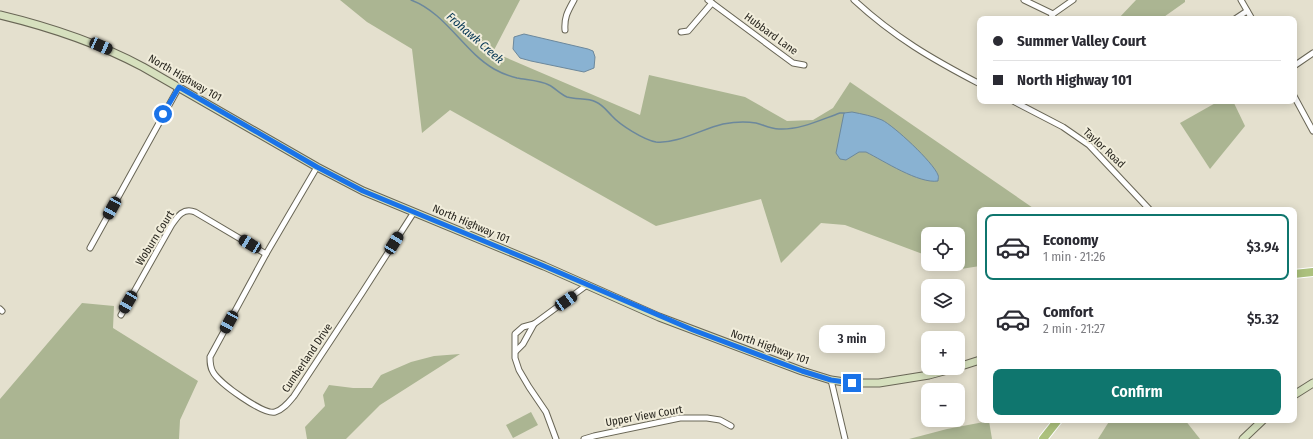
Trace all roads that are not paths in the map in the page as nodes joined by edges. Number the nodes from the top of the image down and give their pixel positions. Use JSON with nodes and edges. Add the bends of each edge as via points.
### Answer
{"nodes":[{"id":1,"x":574,"y":0,"type":"edge"},
{"id":2,"x":854,"y":0,"type":"edge"},
{"id":3,"x":1024,"y":0,"type":"edge"},
{"id":4,"x":1073,"y":0,"type":"edge"},
{"id":5,"x":1241,"y":0,"type":"edge"},
{"id":6,"x":710,"y":2,"type":"edge"},
{"id":7,"x":1247,"y":11,"type":"junction"},
{"id":8,"x":0,"y":15,"type":"edge"},
{"id":9,"x":1050,"y":16,"type":"edge"},
{"id":10,"x":1053,"y":16,"type":"edge"},
{"id":11,"x":1240,"y":16,"type":"edge"},
{"id":12,"x":1250,"y":16,"type":"edge"},
{"id":13,"x":565,"y":30,"type":"dead end"},
{"id":14,"x":681,"y":32,"type":"dead end"},
{"id":15,"x":1313,"y":53,"type":"edge"},
{"id":16,"x":1297,"y":64,"type":"edge"},
{"id":17,"x":804,"y":65,"type":"dead end"},
{"id":18,"x":977,"y":82,"type":"edge"},
{"id":19,"x":179,"y":87,"type":"junction"},
{"id":20,"x":1297,"y":102,"type":"edge"},
{"id":21,"x":1020,"y":104,"type":"edge"},
{"id":22,"x":1313,"y":131,"type":"edge"},
{"id":23,"x":317,"y":167,"type":"junction"},
{"id":24,"x":1147,"y":207,"type":"edge"},
{"id":25,"x":414,"y":212,"type":"junction"},
{"id":26,"x":90,"y":248,"type":"dead end"},
{"id":27,"x":266,"y":254,"type":"junction"},
{"id":28,"x":1313,"y":272,"type":"edge"},
{"id":29,"x":1297,"y":274,"type":"edge"},
{"id":30,"x":588,"y":285,"type":"junction"},
{"id":31,"x":121,"y":315,"type":"dead end"},
{"id":32,"x":534,"y":324,"type":"junction"},
{"id":33,"x":516,"y":351,"type":"junction"},
{"id":34,"x":977,"y":361,"type":"edge"},
{"id":35,"x":965,"y":365,"type":"edge"},
{"id":36,"x":927,"y":375,"type":"edge"},
{"id":37,"x":831,"y":380,"type":"junction"},
{"id":38,"x":1313,"y":383,"type":"edge"},
{"id":39,"x":1297,"y":394,"type":"edge"},
{"id":40,"x":1056,"y":423,"type":"edge"},
{"id":41,"x":1260,"y":423,"type":"edge"},
{"id":42,"x":731,"y":426,"type":"dead end"},
{"id":43,"x":556,"y":439,"type":"edge"},
{"id":44,"x":584,"y":439,"type":"edge"},
{"id":45,"x":845,"y":439,"type":"edge"},
{"id":46,"x":1043,"y":439,"type":"edge"},
{"id":47,"x":1243,"y":439,"type":"edge"}],
"edges":[{"from":1,"to":13,"type":"street","via":[[564,20]]},
{"from":2,"to":18,"type":"street","via":[[901,39]]},
{"from":3,"to":9,"type":"street"},
{"from":4,"to":10,"type":"street"},
{"from":5,"to":7,"type":"street"},
{"from":6,"to":14,"type":"street","via":[[688,31]]},
{"from":6,"to":17,"type":"street","name":"Hubbard Lane","via":[[793,63]]},
{"from":7,"to":11,"type":"street"},
{"from":7,"to":12,"type":"street"},
{"from":8,"to":19,"type":"main road","name":"North Highway 101","via":[[101,46]]},
{"from":15,"to":16,"type":"street"},
{"from":19,"to":23,"type":"main road","name":"North Highway 101"},
{"from":19,"to":26,"type":"street"},
{"from":20,"to":22,"type":"street"},
{"from":21,"to":24,"type":"street","name":"Taylor Road","via":[[1063,127],[1089,145]]},
{"from":23,"to":25,"type":"main road","name":"North Highway 101","via":[[363,191]]},
{"from":23,"to":27,"type":"street","name":"Cumberland Drive"},
{"from":25,"to":27,"type":"street","name":"Cumberland Drive","via":[[301,386],[288,404],[274,412],[268,412],[226,386],[213,373],[210,362],[214,348]]},
{"from":25,"to":30,"type":"main road","name":"North Highway 101"},
{"from":27,"to":31,"type":"street","name":"Woburn Court","via":[[196,212],[185,211],[174,222]]},
{"from":28,"to":29,"type":"main road"},
{"from":30,"to":32,"type":"street"},
{"from":30,"to":37,"type":"main road","name":"North Highway 101","via":[[693,330]]},
{"from":32,"to":33,"type":"street","via":[[526,340]]},
{"from":32,"to":33,"type":"street","via":[[523,327],[515,334]]},
{"from":33,"to":43,"type":"street","via":[[515,358],[519,370],[546,412]]},
{"from":34,"to":35,"type":"main road"},
{"from":36,"to":37,"type":"main road","name":"North Highway 101","via":[[879,384]]},
{"from":37,"to":45,"type":"street"},
{"from":38,"to":39,"type":"main road"},
{"from":40,"to":46,"type":"main road"},
{"from":41,"to":47,"type":"main road"},
{"from":42,"to":44,"type":"street","name":"Upper View Court","via":[[720,420],[680,418]]}]}
